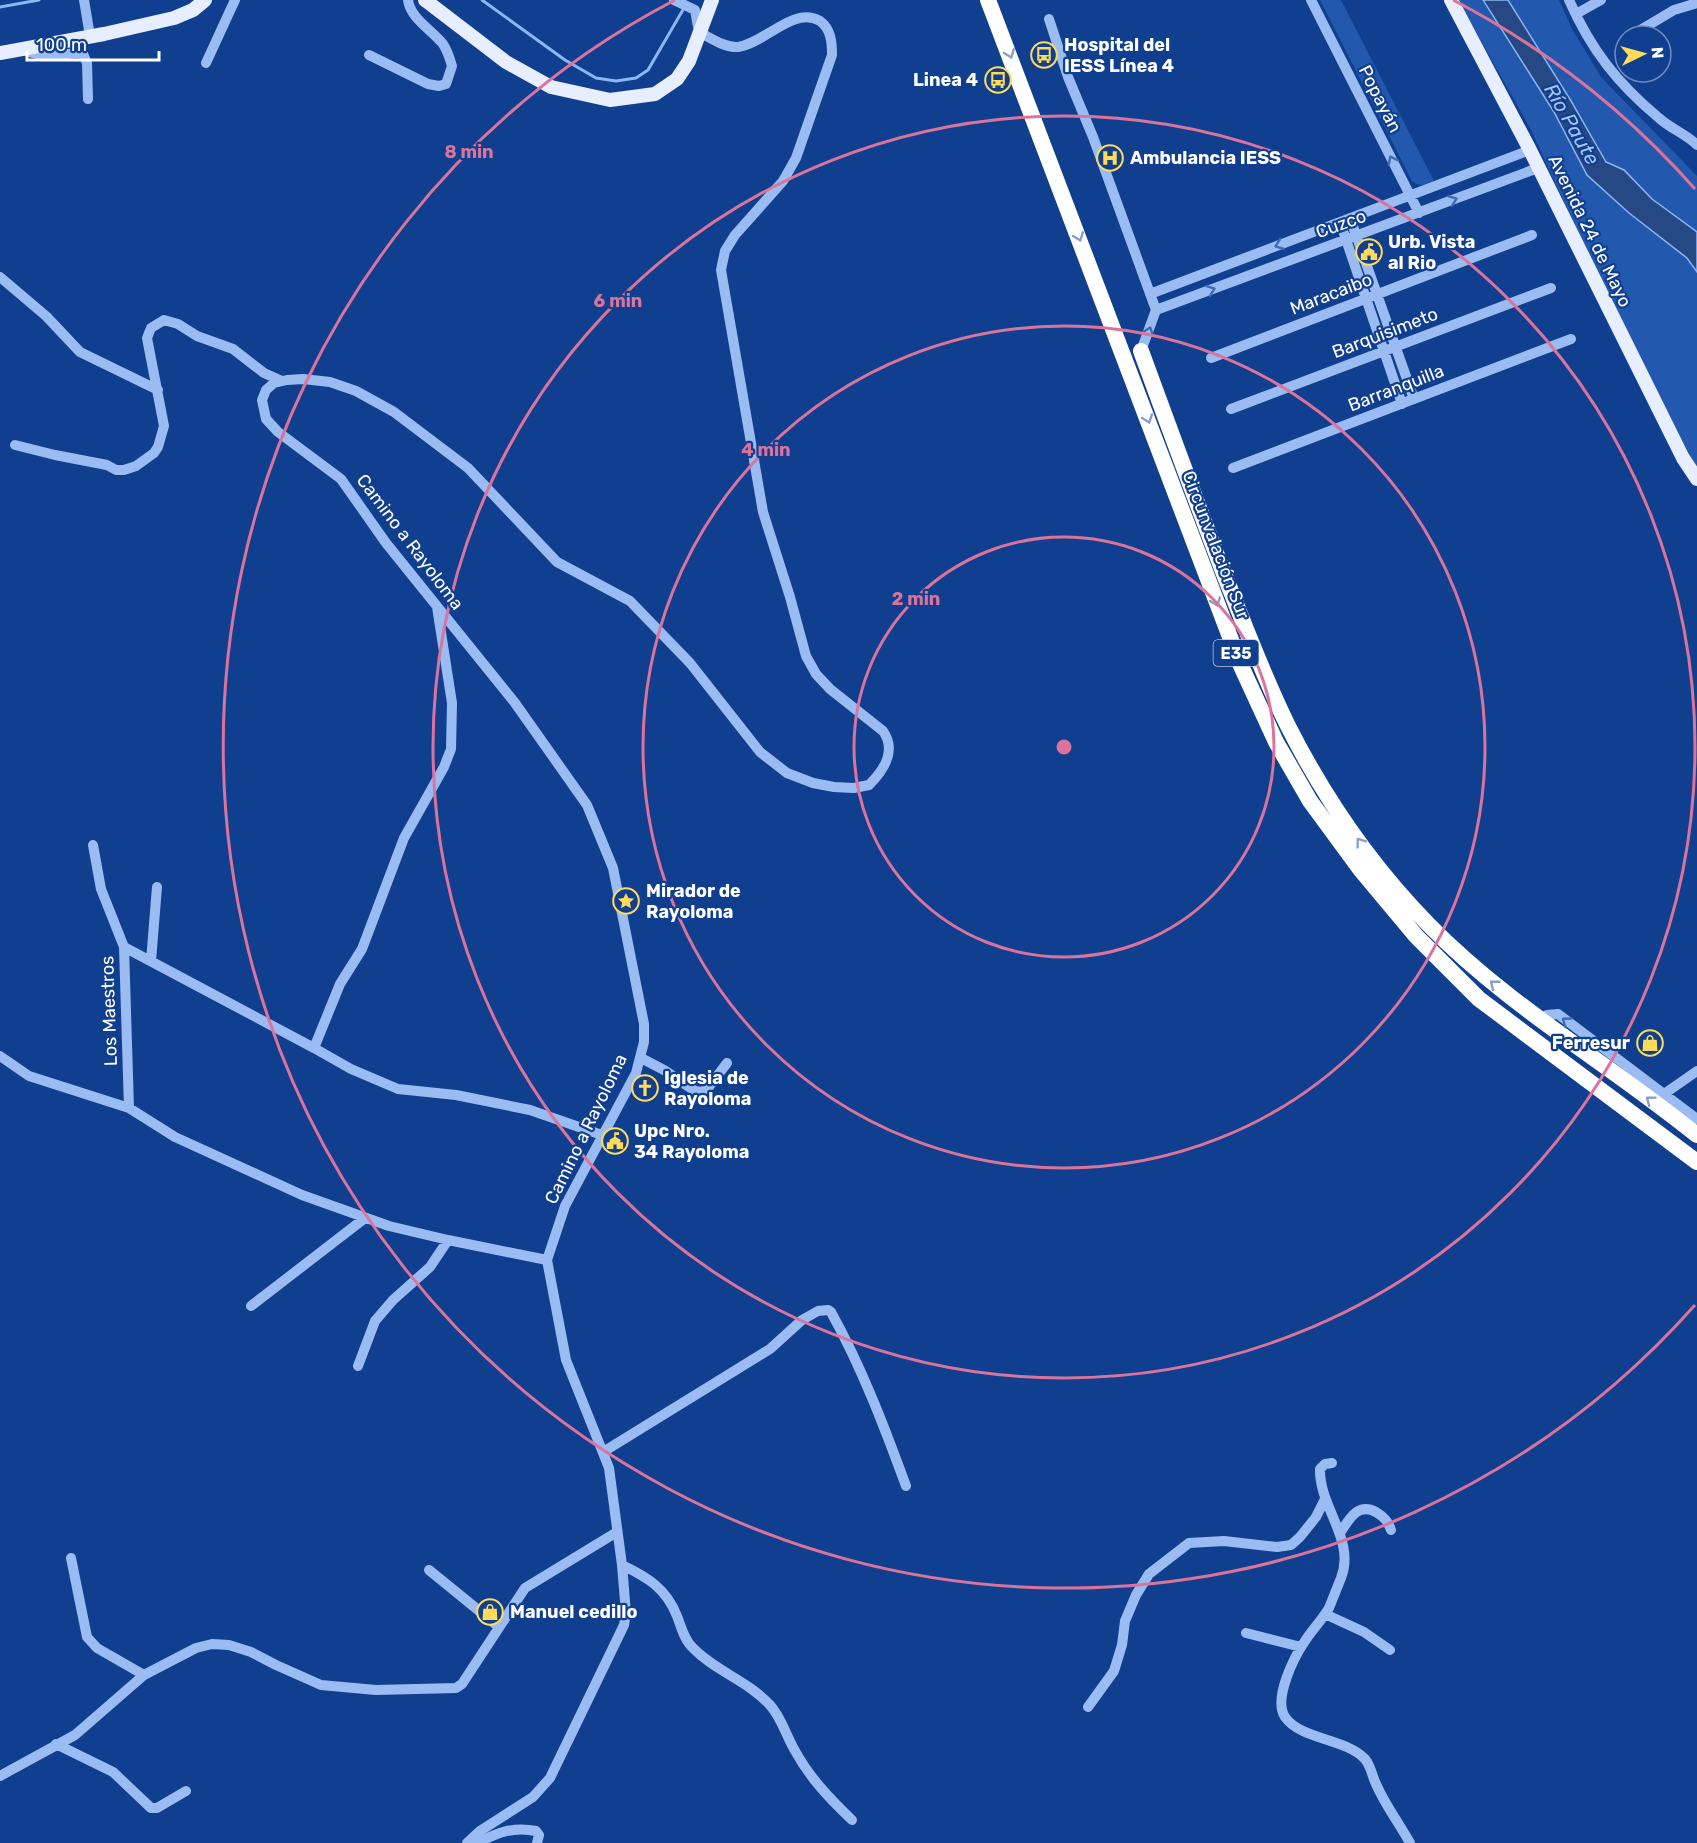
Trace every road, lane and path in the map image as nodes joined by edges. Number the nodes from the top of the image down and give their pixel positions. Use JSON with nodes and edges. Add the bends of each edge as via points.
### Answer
{"nodes":[{"id":1,"x":205,"y":0,"type":"edge"},
{"id":2,"x":235,"y":0,"type":"edge"},
{"id":3,"x":408,"y":0,"type":"edge"},
{"id":4,"x":425,"y":0,"type":"edge"},
{"id":5,"x":710,"y":0,"type":"edge"},
{"id":6,"x":988,"y":0,"type":"edge"},
{"id":7,"x":1311,"y":0,"type":"edge"},
{"id":8,"x":1451,"y":0,"type":"edge"},
{"id":9,"x":1569,"y":0,"type":"edge"},
{"id":10,"x":1601,"y":0,"type":"edge"},
{"id":11,"x":676,"y":1,"type":"edge"},
{"id":12,"x":84,"y":2,"type":"edge"},
{"id":13,"x":1697,"y":3,"type":"edge"},
{"id":14,"x":694,"y":10,"type":"junction"},
{"id":15,"x":1576,"y":14,"type":"junction"},
{"id":16,"x":1049,"y":19,"type":"dead end"},
{"id":17,"x":1650,"y":24,"type":"edge"},
{"id":18,"x":699,"y":32,"type":"junction"},
{"id":19,"x":90,"y":36,"type":"junction"},
{"id":20,"x":20,"y":49,"type":"junction"},
{"id":21,"x":0,"y":53,"type":"edge"},
{"id":22,"x":369,"y":55,"type":"dead end"},
{"id":23,"x":206,"y":63,"type":"dead end"},
{"id":24,"x":88,"y":99,"type":"dead end"},
{"id":25,"x":1697,"y":145,"type":"edge"},
{"id":26,"x":1530,"y":150,"type":"junction"},
{"id":27,"x":1538,"y":168,"type":"junction"},
{"id":28,"x":1410,"y":195,"type":"junction"},
{"id":29,"x":1419,"y":213,"type":"junction"},
{"id":30,"x":1345,"y":220,"type":"junction"},
{"id":31,"x":1532,"y":235,"type":"dead end"},
{"id":32,"x":1351,"y":238,"type":"junction"},
{"id":33,"x":0,"y":277,"type":"edge"},
{"id":34,"x":1551,"y":288,"type":"dead end"},
{"id":35,"x":1150,"y":294,"type":"junction"},
{"id":36,"x":1372,"y":296,"type":"junction"},
{"id":37,"x":1156,"y":310,"type":"junction"},
{"id":38,"x":1571,"y":339,"type":"dead end"},
{"id":39,"x":1396,"y":347,"type":"junction"},
{"id":40,"x":1141,"y":351,"type":"joint"},
{"id":41,"x":1384,"y":352,"type":"junction"},
{"id":42,"x":1210,"y":357,"type":"dead end"},
{"id":43,"x":282,"y":381,"type":"junction"},
{"id":44,"x":158,"y":390,"type":"junction"},
{"id":45,"x":1414,"y":399,"type":"junction"},
{"id":46,"x":1402,"y":404,"type":"junction"},
{"id":47,"x":1231,"y":410,"type":"dead end"},
{"id":48,"x":15,"y":445,"type":"dead end"},
{"id":49,"x":1233,"y":468,"type":"dead end"},
{"id":50,"x":1697,"y":479,"type":"edge"},
{"id":51,"x":437,"y":607,"type":"junction"},
{"id":52,"x":93,"y":845,"type":"dead end"},
{"id":53,"x":157,"y":887,"type":"dead end"},
{"id":54,"x":124,"y":946,"type":"junction"},
{"id":55,"x":152,"y":961,"type":"junction"},
{"id":56,"x":1539,"y":1019,"type":"junction"},
{"id":57,"x":315,"y":1048,"type":"junction"},
{"id":58,"x":0,"y":1056,"type":"edge"},
{"id":59,"x":641,"y":1058,"type":"junction"},
{"id":60,"x":727,"y":1062,"type":"dead end"},
{"id":61,"x":1697,"y":1071,"type":"edge"},
{"id":62,"x":1664,"y":1094,"type":"junction"},
{"id":63,"x":129,"y":1108,"type":"junction"},
{"id":64,"x":1697,"y":1119,"type":"edge"},
{"id":65,"x":602,"y":1135,"type":"junction"},
{"id":66,"x":1697,"y":1135,"type":"edge"},
{"id":67,"x":1697,"y":1162,"type":"edge"},
{"id":68,"x":365,"y":1218,"type":"junction"},
{"id":69,"x":448,"y":1240,"type":"junction"},
{"id":70,"x":547,"y":1260,"type":"junction"},
{"id":71,"x":251,"y":1306,"type":"dead end"},
{"id":72,"x":358,"y":1366,"type":"dead end"},
{"id":73,"x":603,"y":1452,"type":"junction"},
{"id":74,"x":1332,"y":1463,"type":"dead end"},
{"id":75,"x":906,"y":1486,"type":"dead end"},
{"id":76,"x":1325,"y":1499,"type":"junction"},
{"id":77,"x":1391,"y":1530,"type":"dead end"},
{"id":78,"x":617,"y":1532,"type":"junction"},
{"id":79,"x":1340,"y":1533,"type":"junction"},
{"id":80,"x":71,"y":1558,"type":"dead end"},
{"id":81,"x":622,"y":1565,"type":"junction"},
{"id":82,"x":429,"y":1570,"type":"dead end"},
{"id":83,"x":1325,"y":1614,"type":"junction"},
{"id":84,"x":499,"y":1627,"type":"junction"},
{"id":85,"x":1246,"y":1633,"type":"dead end"},
{"id":86,"x":1301,"y":1647,"type":"junction"},
{"id":87,"x":1390,"y":1650,"type":"dead end"},
{"id":88,"x":144,"y":1674,"type":"junction"},
{"id":89,"x":1088,"y":1707,"type":"dead end"},
{"id":90,"x":56,"y":1744,"type":"junction"},
{"id":91,"x":0,"y":1776,"type":"edge"},
{"id":92,"x":186,"y":1791,"type":"dead end"},
{"id":93,"x":852,"y":1820,"type":"dead end"},
{"id":94,"x":467,"y":1843,"type":"edge"},
{"id":95,"x":477,"y":1843,"type":"edge"},
{"id":96,"x":537,"y":1843,"type":"edge"},
{"id":97,"x":1410,"y":1843,"type":"edge"}],
"edges":[{"from":1,"to":19,"type":"main road","via":[[174,18]]},
{"from":2,"to":23,"type":"street"},
{"from":3,"to":22,"type":"street","via":[[413,14],[444,45],[452,66],[446,84],[428,84]]},
{"from":4,"to":18,"type":"main road","via":[[506,62],[550,87],[610,100],[655,94],[666,88],[686,69]]},
{"from":5,"to":14,"type":"street"},
{"from":5,"to":18,"type":"main road"},
{"from":6,"to":67,"type":"highway","name":"Circunvalación Sur","number":"E35","one_way":true,"via":[[1237,655],[1301,788],[1403,922],[1455,976],[1514,1027]]},
{"from":28,"to":7,"type":"street","name":"Popayán","one_way":true},
{"from":8,"to":26,"type":"main road","name":"Avenida 24 de Mayo"},
{"from":9,"to":15,"type":"street"},
{"from":10,"to":15,"type":"street"},
{"from":11,"to":14,"type":"street"},
{"from":12,"to":19,"type":"street"},
{"from":13,"to":17,"type":"street","via":[[1674,10]]},
{"from":14,"to":18,"type":"street"},
{"from":15,"to":25,"type":"street","via":[[1609,69],[1639,102]]},
{"from":16,"to":35,"type":"street"},
{"from":18,"to":43,"type":"street","via":[[729,47],[742,46],[791,20],[814,18],[832,39],[832,55],[796,158],[783,180],[724,251],[721,270],[763,512],[806,657],[830,689],[888,739],[887,763],[869,785],[854,788],[813,783],[787,772],[760,752],[690,663],[630,601],[557,562],[468,468],[394,412],[330,382]]},
{"from":19,"to":20,"type":"main road"},
{"from":20,"to":21,"type":"main road"},
{"from":20,"to":24,"type":"street","via":[[43,56],[83,54]]},
{"from":26,"to":27,"type":"main road","name":"Avenida 24 de Mayo"},
{"from":26,"to":28,"type":"street","name":"Cuzco"},
{"from":29,"to":27,"type":"street","name":"Cuzco","one_way":true},
{"from":27,"to":50,"type":"main road","name":"Avenida 24 de Mayo"},
{"from":28,"to":29,"type":"street","name":"Popayán"},
{"from":28,"to":30,"type":"street","name":"Cuzco"},
{"from":29,"to":32,"type":"street","name":"Cuzco"},
{"from":30,"to":32,"type":"street"},
{"from":30,"to":35,"type":"street","name":"Cuzco","one_way":true},
{"from":31,"to":36,"type":"street","name":"Maracaibo"},
{"from":32,"to":36,"type":"street"},
{"from":37,"to":32,"type":"street","name":"Cuzco","one_way":true},
{"from":33,"to":44,"type":"street","via":[[46,316],[80,352]]},
{"from":34,"to":39,"type":"street","name":"Barquisimeto"},
{"from":35,"to":37,"type":"street"},
{"from":36,"to":39,"type":"street"},
{"from":36,"to":41,"type":"street"},
{"from":36,"to":42,"type":"street","name":"Maracaibo"},
{"from":40,"to":37,"type":"street","one_way":true},
{"from":38,"to":45,"type":"street","name":"Barranquilla"},
{"from":39,"to":41,"type":"street","name":"Barquisimeto"},
{"from":39,"to":45,"type":"street"},
{"from":56,"to":40,"type":"highway","name":"Circunvalación Sur","number":"E35","one_way":true,"via":[[1427,923],[1359,842],[1311,769],[1256,653]]},
{"from":41,"to":46,"type":"street"},
{"from":41,"to":47,"type":"street","name":"Barquisimeto"},
{"from":43,"to":44,"type":"street","via":[[264,373],[233,349],[164,320],[151,328],[147,338]]},
{"from":43,"to":51,"type":"street","name":"Camino a Rayoloma","via":[[274,383],[262,400],[266,419],[341,479]]},
{"from":44,"to":48,"type":"street","via":[[164,426],[158,447],[136,466],[124,470]]},
{"from":45,"to":46,"type":"street","name":"Barranquilla"},
{"from":46,"to":49,"type":"street","name":"Barranquilla"},
{"from":51,"to":57,"type":"street","via":[[452,703],[451,749],[404,838],[362,949],[340,984]]},
{"from":51,"to":59,"type":"street","name":"Camino a Rayoloma","via":[[514,703],[587,805],[613,868],[644,1024]]},
{"from":52,"to":54,"type":"street","name":"Los Maestros","via":[[101,889]]},
{"from":53,"to":55,"type":"street"},
{"from":54,"to":55,"type":"street"},
{"from":54,"to":63,"type":"street","name":"Los Maestros"},
{"from":55,"to":57,"type":"street"},
{"from":62,"to":56,"type":"street","one_way":true,"via":[[1558,1014]]},
{"from":66,"to":56,"type":"highway","name":"Circunvalación Sur","number":"E35","one_way":true},
{"from":57,"to":65,"type":"street","via":[[398,1089],[456,1095],[530,1110]]},
{"from":58,"to":63,"type":"street","via":[[30,1076]]},
{"from":59,"to":60,"type":"street","via":[[694,1091],[702,1092]]},
{"from":59,"to":65,"type":"street","name":"Camino a Rayoloma"},
{"from":61,"to":62,"type":"street"},
{"from":62,"to":64,"type":"street"},
{"from":63,"to":68,"type":"street","via":[[175,1137],[302,1195]]},
{"from":65,"to":70,"type":"street","name":"Camino a Rayoloma","via":[[565,1206]]},
{"from":68,"to":69,"type":"street"},
{"from":68,"to":71,"type":"street"},
{"from":69,"to":70,"type":"street"},
{"from":69,"to":72,"type":"street","via":[[430,1268],[375,1321]]},
{"from":70,"to":73,"type":"street","name":"Camino a Rayoloma","via":[[566,1360]]},
{"from":73,"to":75,"type":"street","via":[[770,1349],[802,1320],[828,1310],[876,1404]]},
{"from":73,"to":78,"type":"street","name":"Camino a Rayoloma","via":[[609,1468]]},
{"from":74,"to":76,"type":"street","via":[[1320,1469]]},
{"from":76,"to":79,"type":"street"},
{"from":76,"to":89,"type":"street","via":[[1316,1517],[1291,1545],[1224,1541],[1189,1544],[1149,1574],[1125,1621],[1114,1671]]},
{"from":77,"to":79,"type":"street","via":[[1383,1516],[1361,1508]]},
{"from":78,"to":81,"type":"street","name":"Camino a Rayoloma"},
{"from":78,"to":84,"type":"street","via":[[525,1588]]},
{"from":79,"to":83,"type":"street","via":[[1345,1560]]},
{"from":80,"to":88,"type":"street","via":[[87,1637],[97,1648]]},
{"from":81,"to":93,"type":"street","via":[[650,1578],[666,1596],[692,1648],[751,1687],[773,1708],[813,1779]]},
{"from":81,"to":94,"type":"street","name":"Camino a Rayoloma","via":[[624,1625],[550,1778],[533,1797]]},
{"from":82,"to":84,"type":"street"},
{"from":83,"to":86,"type":"street"},
{"from":83,"to":87,"type":"street","via":[[1364,1632]]},
{"from":84,"to":88,"type":"street","via":[[456,1688],[376,1690],[321,1684],[251,1652],[212,1644]]},
{"from":85,"to":86,"type":"street"},
{"from":86,"to":97,"type":"street","via":[[1282,1695],[1284,1716],[1292,1724],[1365,1760]]},
{"from":88,"to":90,"type":"street","via":[[75,1735]]},
{"from":90,"to":91,"type":"street"},
{"from":90,"to":92,"type":"street","via":[[113,1772],[151,1808]]},
{"from":95,"to":96,"type":"street","via":[[513,1828],[536,1831]]}]}
